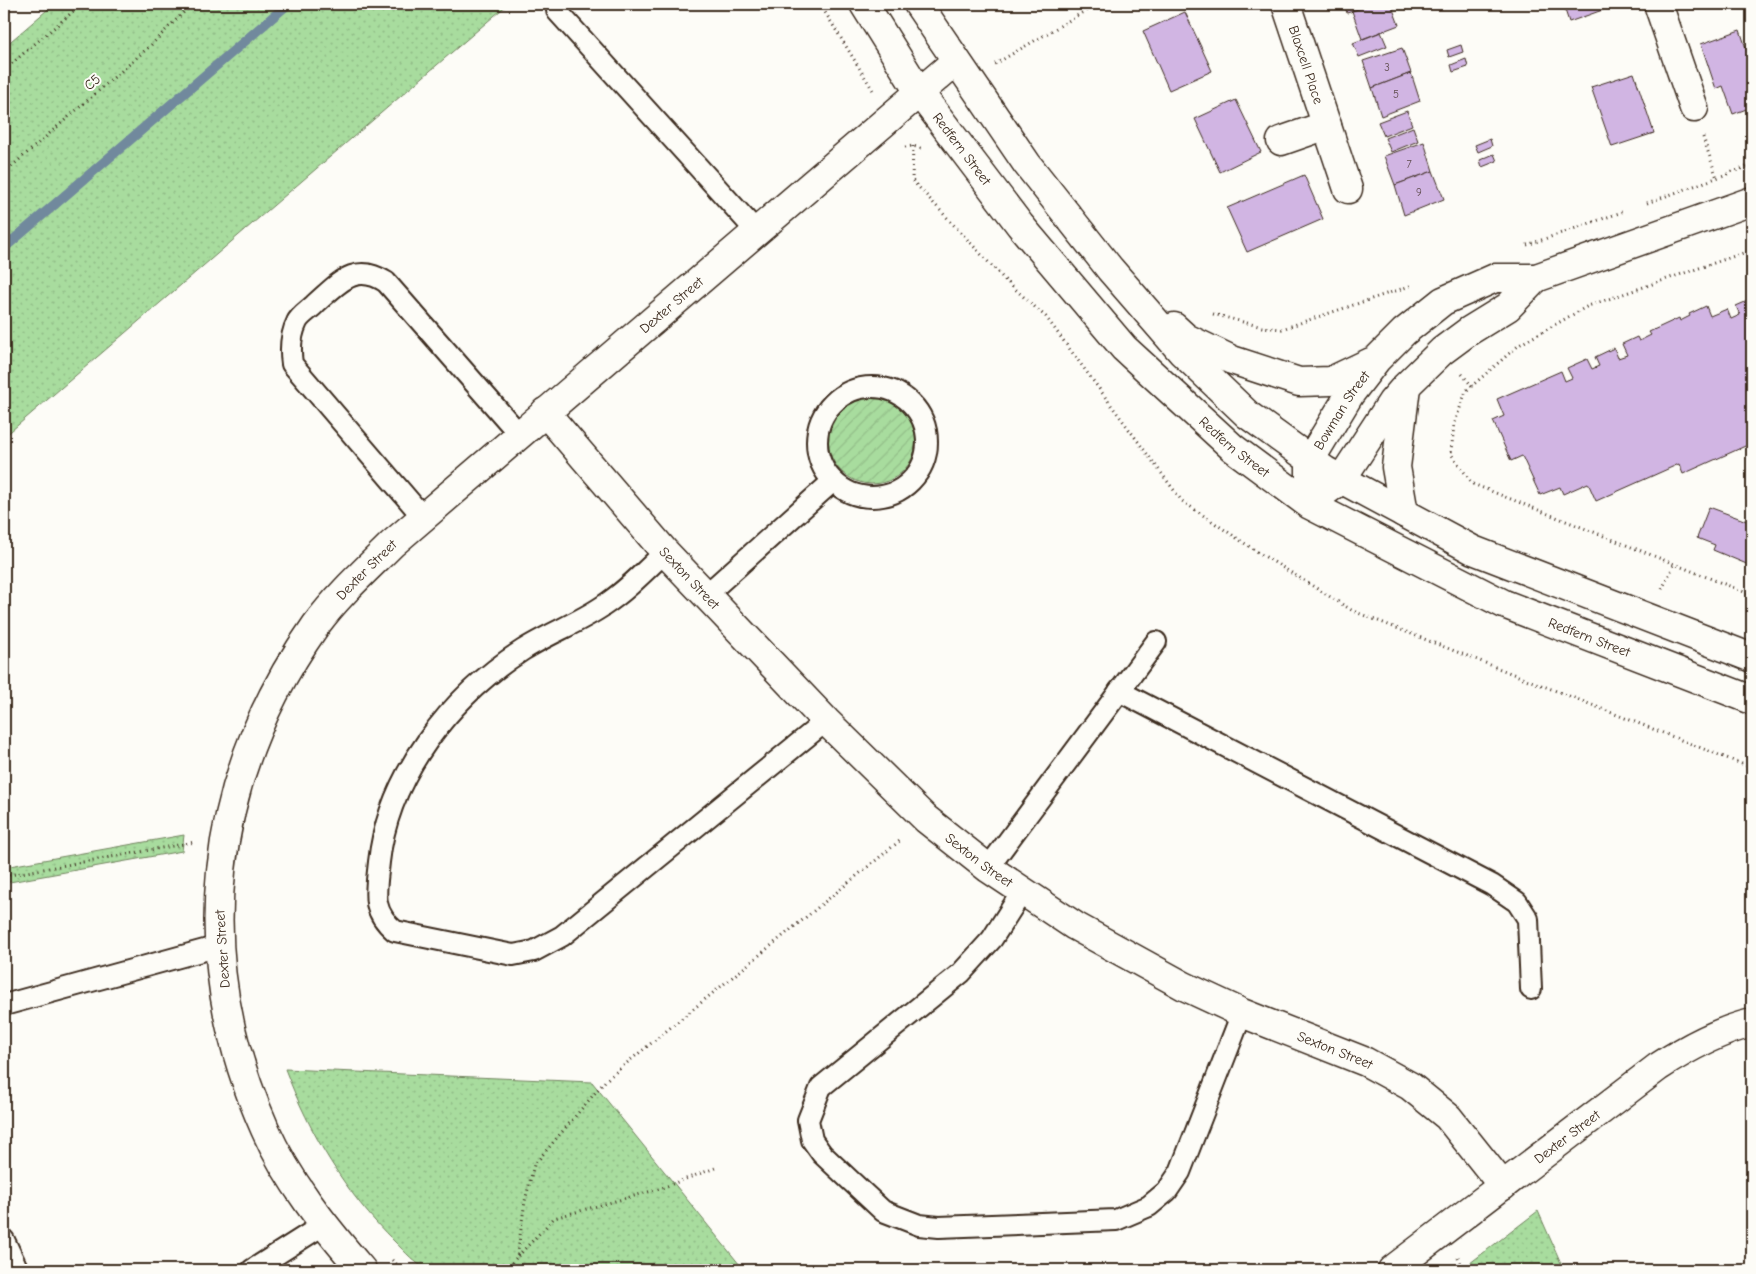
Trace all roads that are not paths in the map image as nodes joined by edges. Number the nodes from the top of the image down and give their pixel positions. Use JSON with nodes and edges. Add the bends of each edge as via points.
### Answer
{"nodes":[{"id":1,"x":864,"y":4,"type":"edge"},
{"id":2,"x":918,"y":4,"type":"edge"},
{"id":3,"x":1286,"y":4,"type":"edge"},
{"id":4,"x":1658,"y":4,"type":"edge"},
{"id":5,"x":557,"y":11,"type":"dead end"},
{"id":6,"x":956,"y":61,"type":"junction"},
{"id":7,"x":919,"y":92,"type":"junction"},
{"id":8,"x":1694,"y":108,"type":"road end"},
{"id":9,"x":1327,"y":125,"type":"junction"},
{"id":10,"x":1281,"y":141,"type":"dead end"},
{"id":11,"x":1348,"y":188,"type":"dead end"},
{"id":12,"x":1752,"y":201,"type":"edge"},
{"id":13,"x":756,"y":232,"type":"junction"},
{"id":14,"x":1110,"y":269,"type":"junction"},
{"id":15,"x":1536,"y":278,"type":"junction"},
{"id":16,"x":1377,"y":359,"type":"junction"},
{"id":17,"x":1406,"y":386,"type":"junction"},
{"id":18,"x":545,"y":412,"type":"junction"},
{"id":19,"x":519,"y":434,"type":"junction"},
{"id":20,"x":1310,"y":460,"type":"junction"},
{"id":21,"x":1341,"y":480,"type":"junction"},
{"id":22,"x":834,"y":481,"type":"junction"},
{"id":23,"x":1310,"y":505,"type":"junction"},
{"id":24,"x":1404,"y":513,"type":"junction"},
{"id":25,"x":423,"y":517,"type":"junction"},
{"id":26,"x":665,"y":552,"type":"junction"},
{"id":27,"x":707,"y":594,"type":"junction"},
{"id":28,"x":1156,"y":642,"type":"dead end"},
{"id":29,"x":1752,"y":658,"type":"edge"},
{"id":30,"x":1119,"y":691,"type":"junction"},
{"id":31,"x":1752,"y":700,"type":"edge"},
{"id":32,"x":826,"y":721,"type":"junction"},
{"id":33,"x":988,"y":868,"type":"junction"},
{"id":34,"x":1022,"y":892,"type":"junction"},
{"id":35,"x":219,"y":946,"type":"junction"},
{"id":36,"x":1531,"y":989,"type":"dead end"},
{"id":37,"x":4,"y":1005,"type":"edge"},
{"id":38,"x":1242,"y":1013,"type":"junction"},
{"id":39,"x":1752,"y":1023,"type":"edge"},
{"id":40,"x":1503,"y":1186,"type":"junction"},
{"id":41,"x":323,"y":1225,"type":"junction"},
{"id":42,"x":4,"y":1240,"type":"edge"},
{"id":43,"x":18,"y":1270,"type":"edge"},
{"id":44,"x":252,"y":1270,"type":"edge"},
{"id":45,"x":362,"y":1270,"type":"edge"},
{"id":46,"x":1392,"y":1270,"type":"edge"}],
"edges":[{"from":1,"to":7,"type":"street","name":"Redfern Street"},
{"from":2,"to":6,"type":"street"},
{"from":3,"to":9,"type":"street","name":"Blaxcell Place"},
{"from":4,"to":8,"type":"street"},
{"from":5,"to":13,"type":"lane"},
{"from":6,"to":7,"type":"street","name":"Dexter Street"},
{"from":6,"to":14,"type":"street","via":[[1027,164]]},
{"from":7,"to":13,"type":"street","name":"Dexter Street"},
{"from":7,"to":23,"type":"street","name":"Redfern Street","via":[[1020,225],[1124,348],[1233,448]]},
{"from":9,"to":10,"type":"street"},
{"from":9,"to":11,"type":"street","name":"Blaxcell Place"},
{"from":12,"to":15,"type":"street","name":"Bowman Street"},
{"from":13,"to":18,"type":"street","name":"Dexter Street"},
{"from":14,"to":16,"type":"street","via":[[1186,338],[1232,360],[1290,380],[1331,382]]},
{"from":14,"to":20,"type":"street","via":[[1182,352],[1248,415]]},
{"from":15,"to":16,"type":"street","name":"Bowman Street","via":[[1495,278],[1443,301]]},
{"from":15,"to":17,"type":"street","name":"Bowman Street","via":[[1508,307],[1442,351]]},
{"from":16,"to":20,"type":"street","name":"Bowman Street","via":[[1350,394]]},
{"from":17,"to":21,"type":"street","name":"Bowman Street"},
{"from":17,"to":24,"type":"street","via":[[1396,467]]},
{"from":18,"to":19,"type":"street","name":"Dexter Street"},
{"from":18,"to":26,"type":"street","name":"Sexton Street"},
{"from":19,"to":25,"type":"street","name":"Dexter Street"},
{"from":19,"to":25,"type":"lane","via":[[386,282],[374,274],[358,273],[344,278],[297,321],[289,347],[292,364]]},
{"from":20,"to":21,"type":"street"},
{"from":20,"to":23,"type":"street","name":"Bowman Street"},
{"from":21,"to":23,"type":"street","name":"Bowman Street"},
{"from":21,"to":24,"type":"street"},
{"from":22,"to":22,"type":"lane","via":[[823,466],[818,449],[818,431],[824,414],[836,400],[852,390],[869,386],[887,388],[903,396],[917,409],[925,425],[928,443],[924,461],[915,477],[902,489],[884,496],[866,497],[848,492]]},
{"from":22,"to":27,"type":"lane"},
{"from":23,"to":31,"type":"street","name":"Redfern Street","via":[[1504,604]]},
{"from":24,"to":29,"type":"street","via":[[1473,550]]},
{"from":25,"to":35,"type":"street","name":"Dexter Street","via":[[339,596],[278,684],[238,781],[224,837],[218,913]]},
{"from":26,"to":27,"type":"street","name":"Sexton Street"},
{"from":26,"to":32,"type":"lane","via":[[623,592],[601,608],[524,650],[498,668],[451,711],[415,760],[390,813],[382,840],[375,902],[384,921],[395,931],[495,951],[513,954],[534,951],[562,936]]},
{"from":27,"to":32,"type":"street","name":"Sexton Street"},
{"from":28,"to":30,"type":"lane"},
{"from":30,"to":33,"type":"lane"},
{"from":30,"to":36,"type":"lane","via":[[1492,885],[1517,902],[1528,919]]},
{"from":32,"to":33,"type":"street","name":"Sexton Street","via":[[926,819]]},
{"from":33,"to":34,"type":"street","name":"Sexton Street"},
{"from":34,"to":38,"type":"street","name":"Sexton Street","via":[[1075,926],[1184,986]]},
{"from":34,"to":38,"type":"lane","via":[[992,939],[961,972],[822,1087],[809,1113],[812,1140],[822,1154],[883,1211],[919,1224],[939,1227],[1116,1220],[1149,1206],[1168,1191],[1180,1172]]},
{"from":35,"to":37,"type":"lane"},
{"from":35,"to":41,"type":"street","name":"Dexter Street","via":[[223,984],[242,1068],[273,1146]]},
{"from":38,"to":40,"type":"street","name":"Sexton Street","via":[[1366,1062],[1410,1086],[1448,1117]]},
{"from":39,"to":40,"type":"street","name":"Dexter Street","via":[[1731,1028],[1680,1052]]},
{"from":40,"to":46,"type":"street","name":"Dexter Street"},
{"from":41,"to":44,"type":"lane"},
{"from":41,"to":45,"type":"street","name":"Dexter Street"},
{"from":42,"to":43,"type":"lane"}]}
